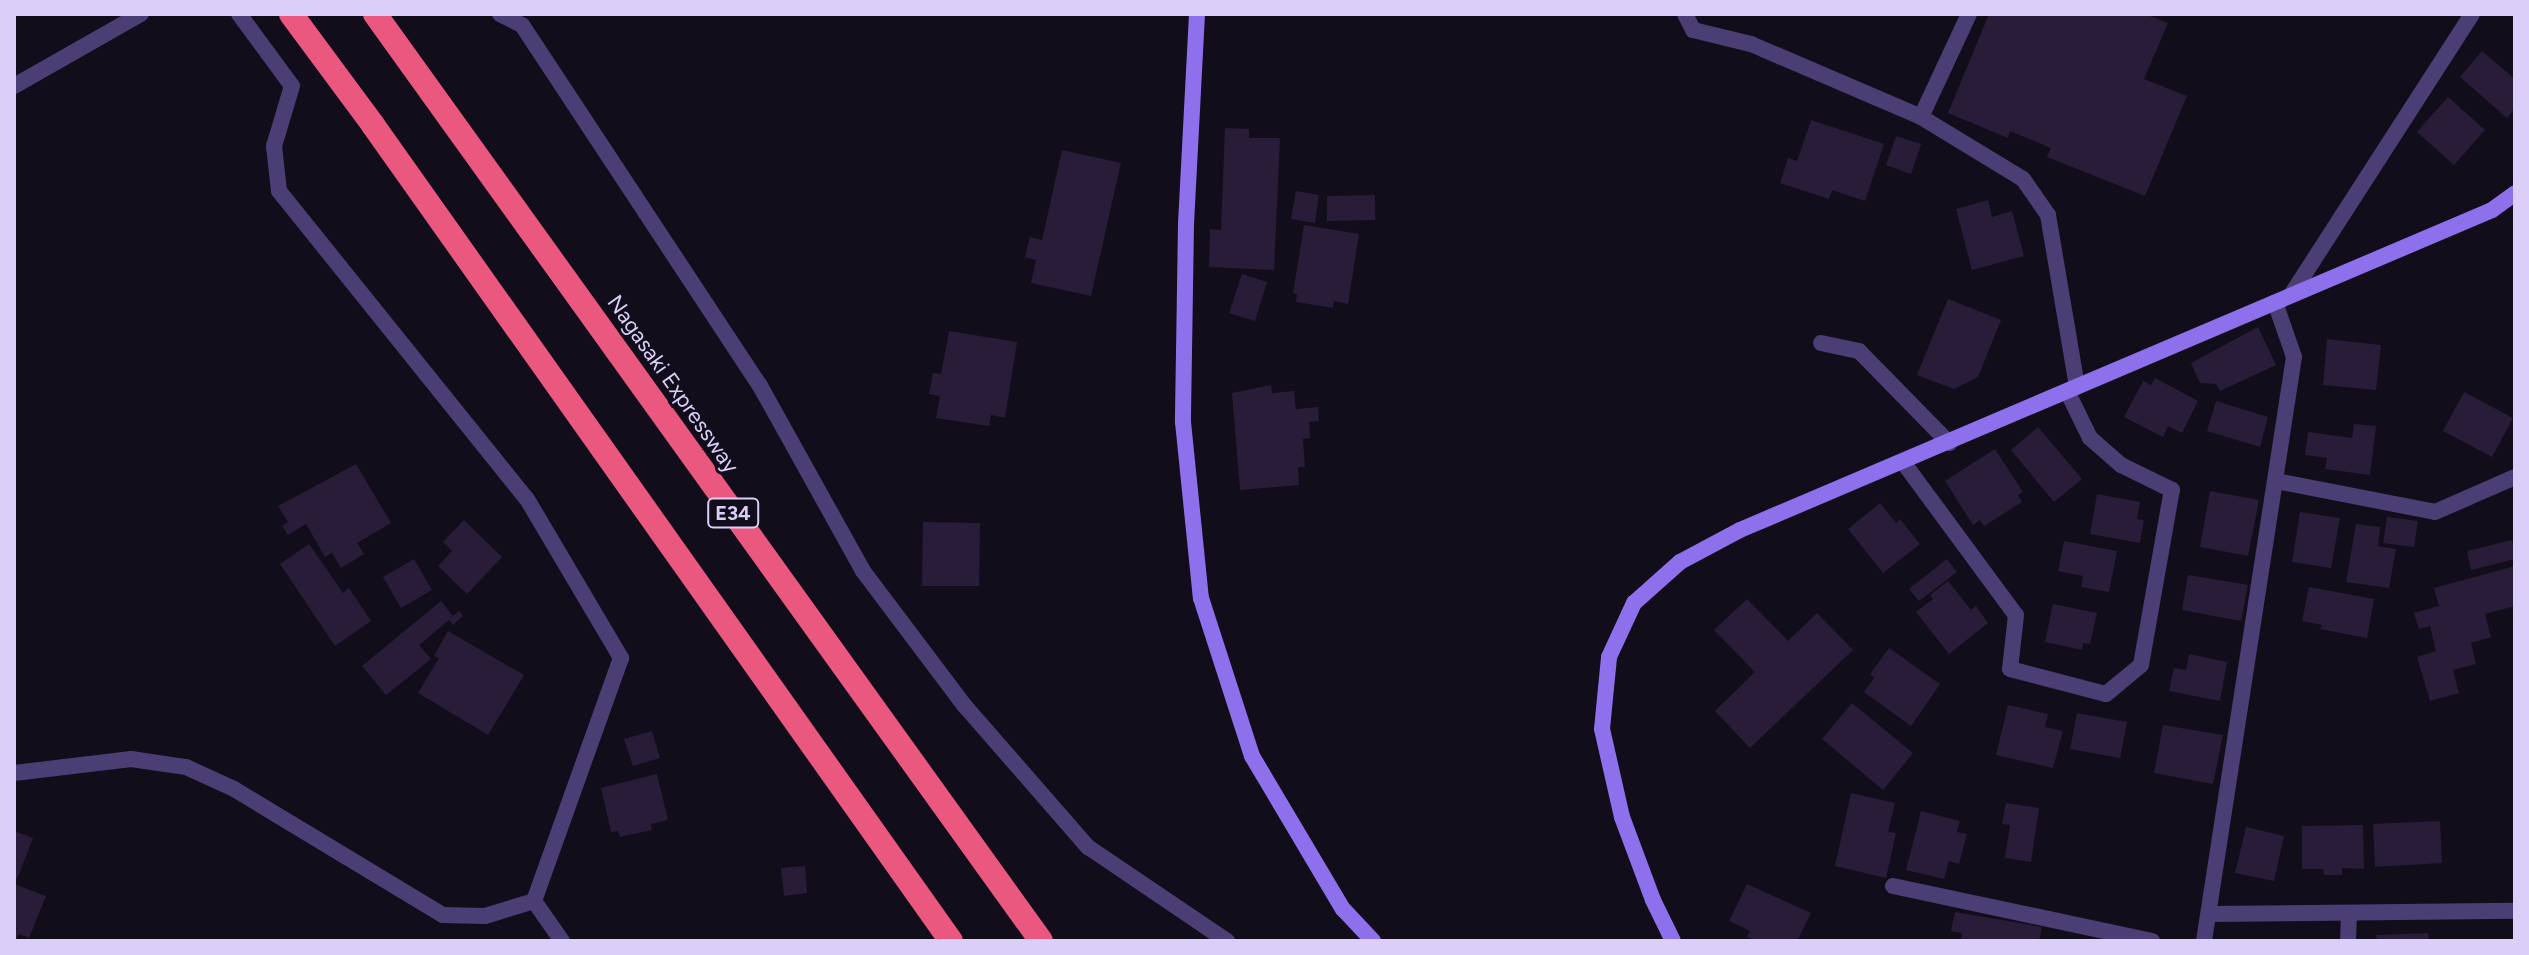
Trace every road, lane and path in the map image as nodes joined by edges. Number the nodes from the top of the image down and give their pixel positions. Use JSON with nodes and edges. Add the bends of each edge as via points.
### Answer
{"nodes":[{"id":1,"x":141,"y":14,"type":"edge"},
{"id":2,"x":239,"y":14,"type":"edge"},
{"id":3,"x":291,"y":14,"type":"edge"},
{"id":4,"x":375,"y":14,"type":"edge"},
{"id":5,"x":500,"y":14,"type":"edge"},
{"id":6,"x":1197,"y":14,"type":"edge"},
{"id":7,"x":1685,"y":14,"type":"edge"},
{"id":8,"x":1969,"y":14,"type":"edge"},
{"id":9,"x":2472,"y":14,"type":"edge"},
{"id":10,"x":14,"y":86,"type":"edge"},
{"id":11,"x":1921,"y":117,"type":"junction"},
{"id":12,"x":2515,"y":193,"type":"edge"},
{"id":13,"x":2283,"y":299,"type":"junction"},
{"id":14,"x":1821,"y":343,"type":"dead end"},
{"id":15,"x":2072,"y":389,"type":"junction"},
{"id":16,"x":1949,"y":443,"type":"junction"},
{"id":17,"x":1903,"y":462,"type":"junction"},
{"id":18,"x":2515,"y":477,"type":"edge"},
{"id":19,"x":2276,"y":481,"type":"junction"},
{"id":20,"x":14,"y":773,"type":"edge"},
{"id":21,"x":1893,"y":886,"type":"dead end"},
{"id":22,"x":534,"y":901,"type":"junction"},
{"id":23,"x":2515,"y":911,"type":"edge"},
{"id":24,"x":2349,"y":913,"type":"junction"},
{"id":25,"x":2210,"y":914,"type":"junction"},
{"id":26,"x":562,"y":941,"type":"edge"},
{"id":27,"x":951,"y":941,"type":"edge"},
{"id":28,"x":1041,"y":941,"type":"edge"},
{"id":29,"x":1227,"y":941,"type":"edge"},
{"id":30,"x":1373,"y":941,"type":"edge"},
{"id":31,"x":1673,"y":941,"type":"edge"},
{"id":32,"x":2152,"y":941,"type":"edge"},
{"id":33,"x":2204,"y":941,"type":"edge"},
{"id":34,"x":2348,"y":941,"type":"edge"}],
"edges":[{"from":1,"to":10,"type":"street"},
{"from":2,"to":22,"type":"street","via":[[292,86],[274,146],[279,191],[527,499],[621,658]]},
{"from":3,"to":27,"type":"highway"},
{"from":4,"to":28,"type":"highway","name":"Nagasaki Expressway","number":"E34"},
{"from":5,"to":29,"type":"street","via":[[522,25],[759,384],[863,571],[964,705],[1088,847]]},
{"from":6,"to":30,"type":"street","via":[[1183,422],[1201,598],[1252,756],[1343,909]]},
{"from":7,"to":11,"type":"street","via":[[1693,30],[1751,44]]},
{"from":8,"to":11,"type":"street"},
{"from":9,"to":13,"type":"street"},
{"from":11,"to":15,"type":"street","via":[[2023,179],[2048,215]]},
{"from":12,"to":13,"type":"street","via":[[2492,210]]},
{"from":13,"to":15,"type":"street"},
{"from":13,"to":19,"type":"street","via":[[2294,357]]},
{"from":14,"to":16,"type":"street","via":[[1859,351]]},
{"from":15,"to":16,"type":"street"},
{"from":15,"to":17,"type":"street","via":[[2090,438],[2121,465],[2172,490],[2141,665],[2106,694],[2010,669],[2016,615]]},
{"from":16,"to":17,"type":"street"},
{"from":17,"to":31,"type":"street","via":[[1740,530],[1680,562],[1634,603],[1609,657],[1602,729],[1622,817]]},
{"from":18,"to":19,"type":"street","via":[[2435,512]]},
{"from":19,"to":25,"type":"street"},
{"from":20,"to":22,"type":"street","via":[[131,759],[186,767],[234,789],[443,915],[485,916]]},
{"from":21,"to":32,"type":"street"},
{"from":22,"to":26,"type":"street"},
{"from":23,"to":24,"type":"street"},
{"from":24,"to":25,"type":"street"},
{"from":24,"to":34,"type":"street"},
{"from":25,"to":33,"type":"street"}]}
